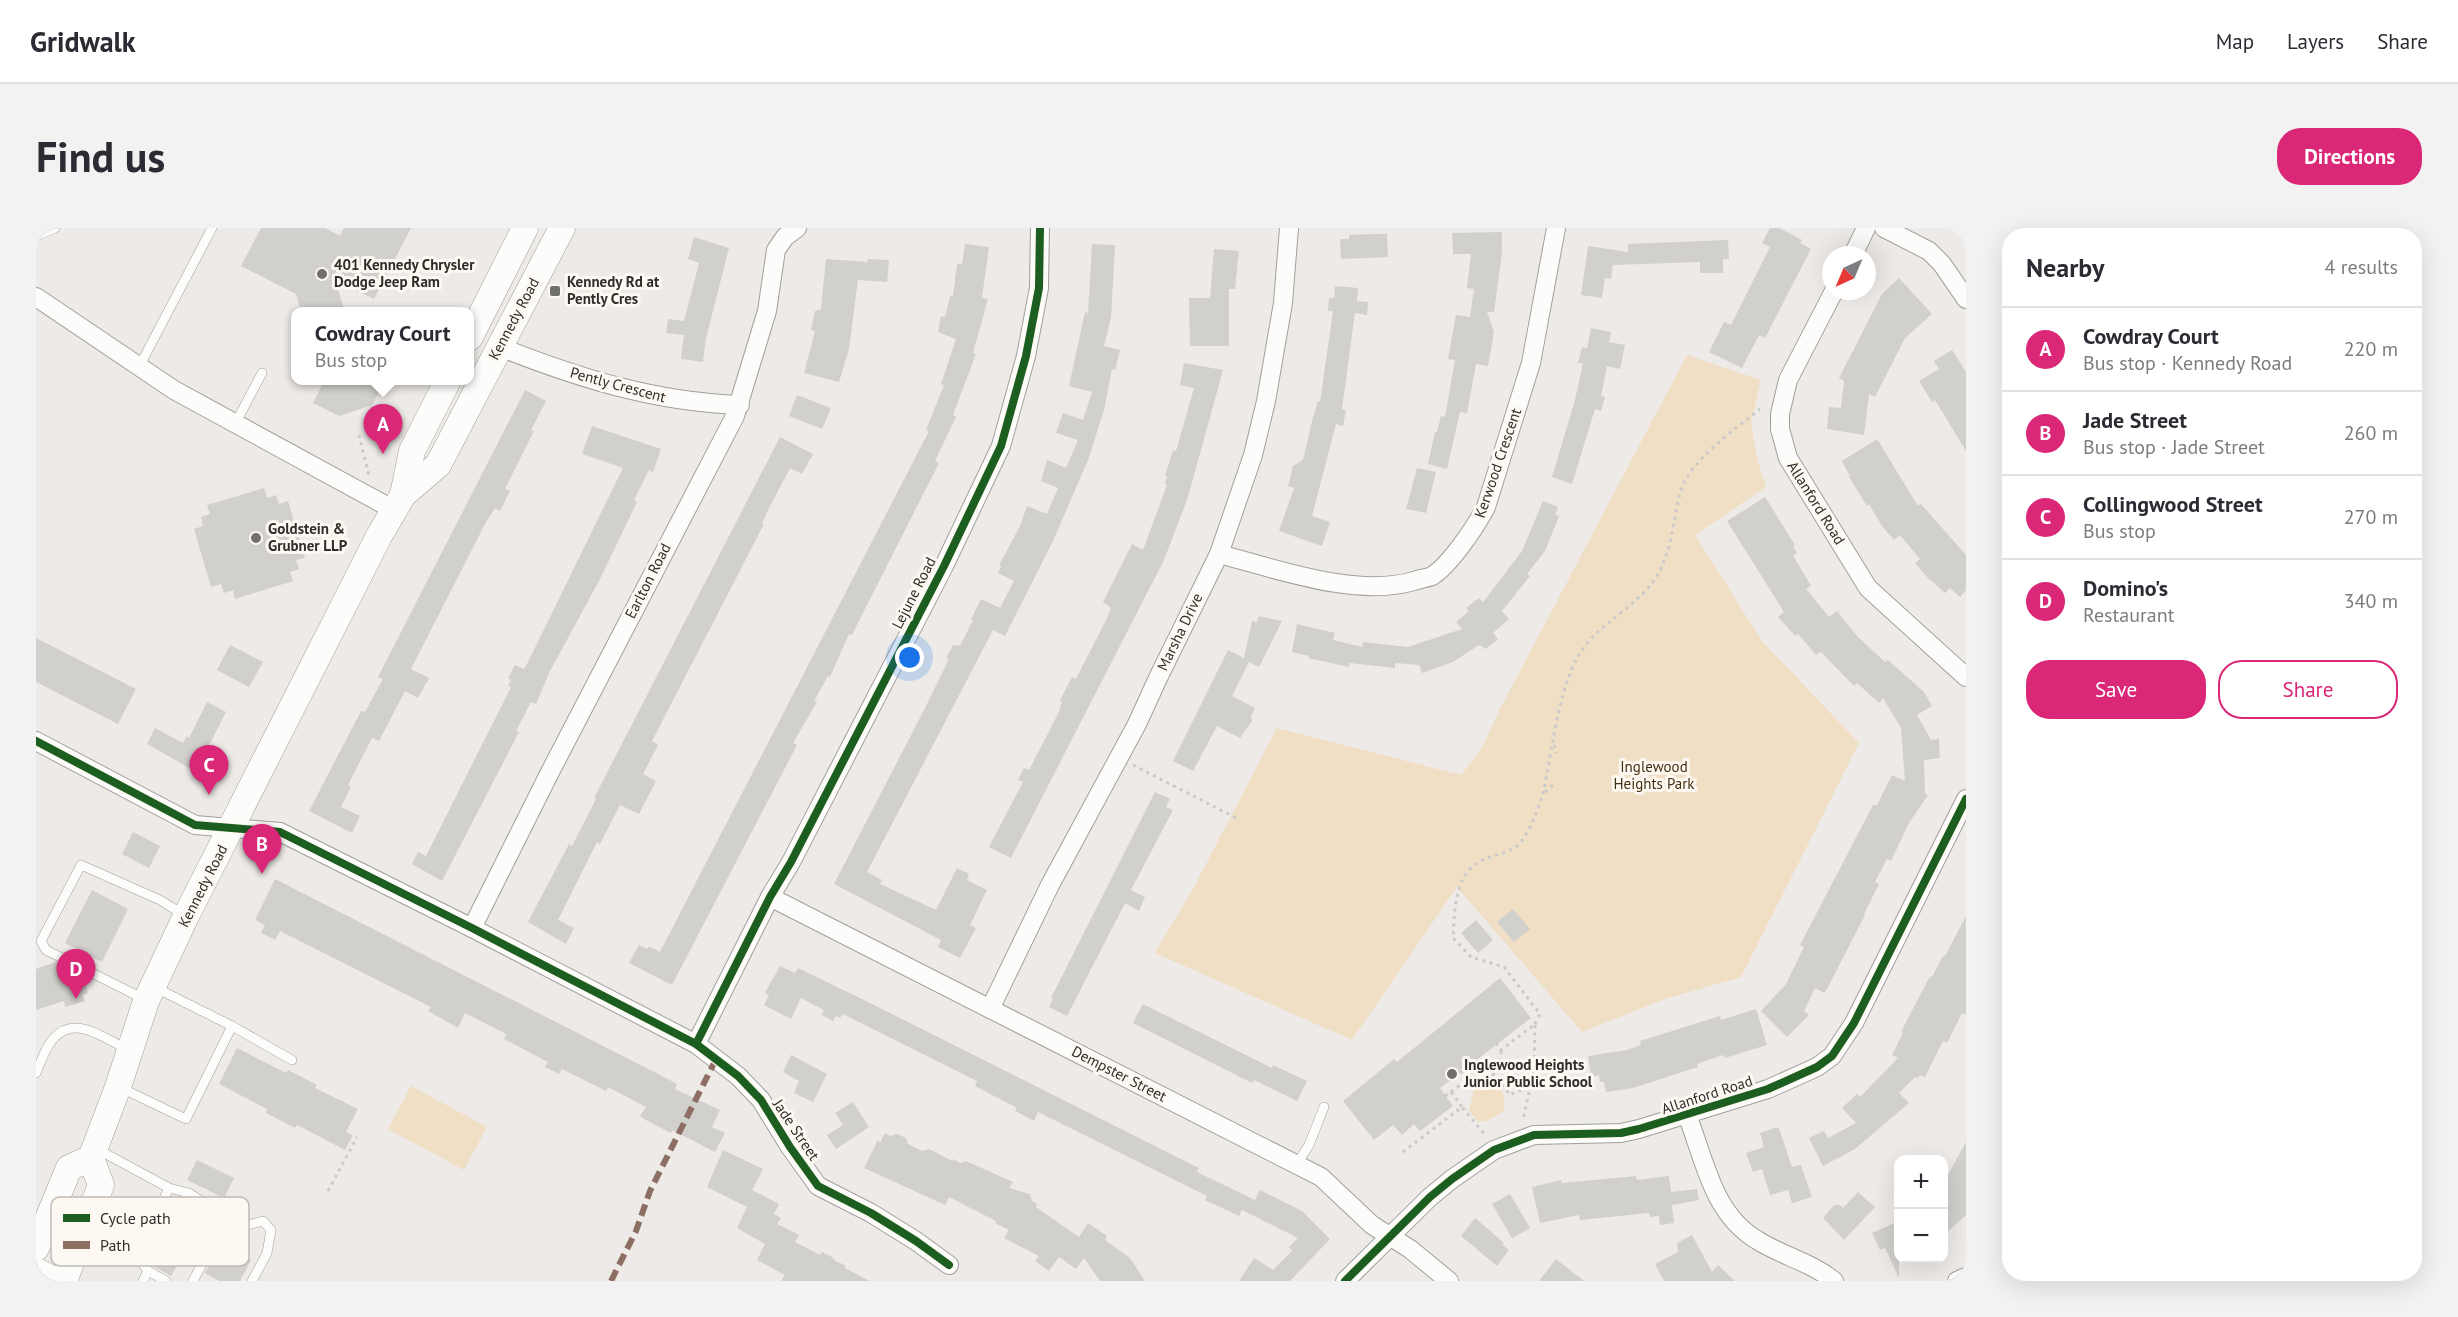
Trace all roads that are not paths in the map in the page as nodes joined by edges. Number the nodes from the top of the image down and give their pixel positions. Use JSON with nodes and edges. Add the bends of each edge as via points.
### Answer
{"nodes":[{"id":1,"x":55,"y":228,"type":"edge"},
{"id":2,"x":212,"y":228,"type":"edge"},
{"id":3,"x":525,"y":228,"type":"edge"},
{"id":4,"x":562,"y":228,"type":"edge"},
{"id":5,"x":797,"y":228,"type":"edge"},
{"id":6,"x":1040,"y":228,"type":"edge"},
{"id":7,"x":1289,"y":228,"type":"edge"},
{"id":8,"x":1556,"y":228,"type":"edge"},
{"id":9,"x":1866,"y":228,"type":"edge"},
{"id":10,"x":1884,"y":228,"type":"edge"},
{"id":11,"x":36,"y":236,"type":"edge"},
{"id":12,"x":1857,"y":246,"type":"edge"},
{"id":13,"x":36,"y":297,"type":"edge"},
{"id":14,"x":1966,"y":299,"type":"edge"},
{"id":15,"x":1829,"y":300,"type":"edge"},
{"id":16,"x":474,"y":329,"type":"edge"},
{"id":17,"x":500,"y":347,"type":"junction"},
{"id":18,"x":139,"y":367,"type":"junction"},
{"id":19,"x":262,"y":373,"type":"dead end"},
{"id":20,"x":474,"y":375,"type":"edge"},
{"id":21,"x":464,"y":385,"type":"edge"},
{"id":22,"x":453,"y":397,"type":"edge"},
{"id":23,"x":740,"y":405,"type":"junction"},
{"id":24,"x":235,"y":424,"type":"junction"},
{"id":25,"x":399,"y":502,"type":"junction"},
{"id":26,"x":1219,"y":554,"type":"junction"},
{"id":27,"x":1966,"y":678,"type":"edge"},
{"id":28,"x":36,"y":741,"type":"edge"},
{"id":29,"x":1966,"y":799,"type":"edge"},
{"id":30,"x":233,"y":827,"type":"junction"},
{"id":31,"x":770,"y":897,"type":"junction"},
{"id":32,"x":186,"y":916,"type":"junction"},
{"id":33,"x":472,"y":928,"type":"junction"},
{"id":34,"x":150,"y":994,"type":"junction"},
{"id":35,"x":990,"y":1009,"type":"junction"},
{"id":36,"x":232,"y":1026,"type":"junction"},
{"id":37,"x":696,"y":1044,"type":"junction"},
{"id":38,"x":130,"y":1051,"type":"junction"},
{"id":39,"x":292,"y":1060,"type":"dead end"},
{"id":40,"x":36,"y":1073,"type":"edge"},
{"id":41,"x":118,"y":1087,"type":"junction"},
{"id":42,"x":1324,"y":1107,"type":"dead end"},
{"id":43,"x":1687,"y":1115,"type":"junction"},
{"id":44,"x":93,"y":1153,"type":"junction"},
{"id":45,"x":1297,"y":1164,"type":"junction"},
{"id":46,"x":169,"y":1188,"type":"junction"},
{"id":47,"x":57,"y":1197,"type":"edge"},
{"id":48,"x":96,"y":1197,"type":"edge"},
{"id":49,"x":165,"y":1197,"type":"edge"},
{"id":50,"x":195,"y":1197,"type":"edge"},
{"id":51,"x":51,"y":1212,"type":"edge"},
{"id":52,"x":249,"y":1225,"type":"edge"},
{"id":53,"x":1391,"y":1236,"type":"junction"},
{"id":54,"x":36,"y":1248,"type":"edge"},
{"id":55,"x":949,"y":1265,"type":"dead end"},
{"id":56,"x":70,"y":1266,"type":"edge"},
{"id":57,"x":144,"y":1266,"type":"edge"},
{"id":58,"x":201,"y":1266,"type":"edge"},
{"id":59,"x":36,"y":1270,"type":"edge"},
{"id":60,"x":148,"y":1271,"type":"junction"},
{"id":61,"x":1966,"y":1276,"type":"edge"},
{"id":62,"x":56,"y":1281,"type":"edge"},
{"id":63,"x":64,"y":1281,"type":"edge"},
{"id":64,"x":142,"y":1281,"type":"edge"},
{"id":65,"x":166,"y":1281,"type":"edge"},
{"id":66,"x":193,"y":1281,"type":"edge"},
{"id":67,"x":252,"y":1281,"type":"edge"},
{"id":68,"x":1346,"y":1281,"type":"edge"},
{"id":69,"x":1449,"y":1281,"type":"edge"},
{"id":70,"x":1834,"y":1281,"type":"edge"},
{"id":71,"x":1957,"y":1281,"type":"edge"}],
"edges":[{"from":1,"to":11,"type":"lane"},
{"from":2,"to":18,"type":"lane"},
{"from":3,"to":16,"type":"main road","name":"Kennedy Road"},
{"from":4,"to":17,"type":"main road","name":"Kennedy Road"},
{"from":5,"to":23,"type":"street","name":"Earlton Road","via":[[776,250],[767,310]]},
{"from":6,"to":31,"type":"street","name":"Lejune Road","via":[[1039,288],[1026,356],[1001,446],[944,567]]},
{"from":7,"to":26,"type":"street","name":"Marsha Drive","via":[[1283,303],[1266,401],[1253,455]]},
{"from":8,"to":26,"type":"street","name":"Kerwood Crescent","via":[[1531,363],[1486,507],[1471,533],[1432,576],[1400,585],[1362,586]]},
{"from":9,"to":12,"type":"street"},
{"from":10,"to":14,"type":"street","via":[[1929,252]]},
{"from":13,"to":18,"type":"street"},
{"from":15,"to":27,"type":"street","name":"Allanford Road","via":[[1788,380],[1780,414],[1782,442],[1868,588]]},
{"from":17,"to":20,"type":"main road","name":"Kennedy Road"},
{"from":17,"to":23,"type":"street","name":"Pently Crescent","via":[[630,391],[696,403]]},
{"from":18,"to":24,"type":"street"},
{"from":19,"to":24,"type":"lane"},
{"from":21,"to":22,"type":"main road","name":"Kennedy Road"},
{"from":22,"to":25,"type":"main road","name":"Kennedy Road","via":[[438,465]]},
{"from":23,"to":33,"type":"street","name":"Earlton Road"},
{"from":24,"to":25,"type":"street"},
{"from":25,"to":30,"type":"main road","name":"Kennedy Road"},
{"from":26,"to":35,"type":"street","name":"Marsha Drive"},
{"from":28,"to":30,"type":"street","name":"Jade Street","via":[[195,825]]},
{"from":29,"to":43,"type":"street","name":"Allanford Road","via":[[1854,1023],[1832,1056],[1768,1089]]},
{"from":30,"to":32,"type":"main road","name":"Kennedy Road"},
{"from":30,"to":33,"type":"street","name":"Jade Street","via":[[275,830]]},
{"from":31,"to":35,"type":"street","name":"Dempster Street"},
{"from":31,"to":37,"type":"street","name":"Lejune Road"},
{"from":32,"to":34,"type":"main road","name":"Kennedy Road"},
{"from":32,"to":34,"type":"lane","via":[[160,900],[81,865],[41,940],[46,950]]},
{"from":33,"to":37,"type":"street","name":"Jade Street"},
{"from":34,"to":36,"type":"lane"},
{"from":34,"to":38,"type":"main road","name":"Kennedy Road"},
{"from":35,"to":45,"type":"street","name":"Dempster Street"},
{"from":36,"to":39,"type":"lane"},
{"from":36,"to":41,"type":"lane","via":[[186,1119]]},
{"from":37,"to":55,"type":"street","name":"Jade Street","via":[[738,1076],[761,1100],[818,1186],[880,1218]]},
{"from":38,"to":40,"type":"lane","via":[[79,1026],[67,1028],[52,1040]]},
{"from":38,"to":41,"type":"main road","name":"Kennedy Road"},
{"from":41,"to":44,"type":"main road","name":"Kennedy Road"},
{"from":42,"to":45,"type":"lane"},
{"from":43,"to":53,"type":"street","name":"Allanford Road","via":[[1621,1133],[1534,1135],[1494,1150],[1445,1185]]},
{"from":43,"to":70,"type":"street","via":[[1713,1191],[1731,1218],[1756,1240],[1822,1271]]},
{"from":44,"to":46,"type":"lane"},
{"from":44,"to":47,"type":"main road","via":[[69,1168]]},
{"from":44,"to":48,"type":"main road","via":[[101,1185]]},
{"from":45,"to":53,"type":"street","name":"Dempster Street","via":[[1321,1176],[1372,1225]]},
{"from":46,"to":49,"type":"lane"},
{"from":46,"to":50,"type":"lane"},
{"from":51,"to":54,"type":"main road"},
{"from":52,"to":67,"type":"lane","via":[[263,1221],[271,1230],[267,1254]]},
{"from":53,"to":68,"type":"street","name":"Allanford Road"},
{"from":53,"to":69,"type":"street","name":"Dempster Street"},
{"from":56,"to":63,"type":"main road"},
{"from":57,"to":60,"type":"lane"},
{"from":58,"to":66,"type":"lane"},
{"from":59,"to":62,"type":"main road"},
{"from":60,"to":64,"type":"lane"},
{"from":60,"to":65,"type":"lane"},
{"from":61,"to":71,"type":"street"}]}
